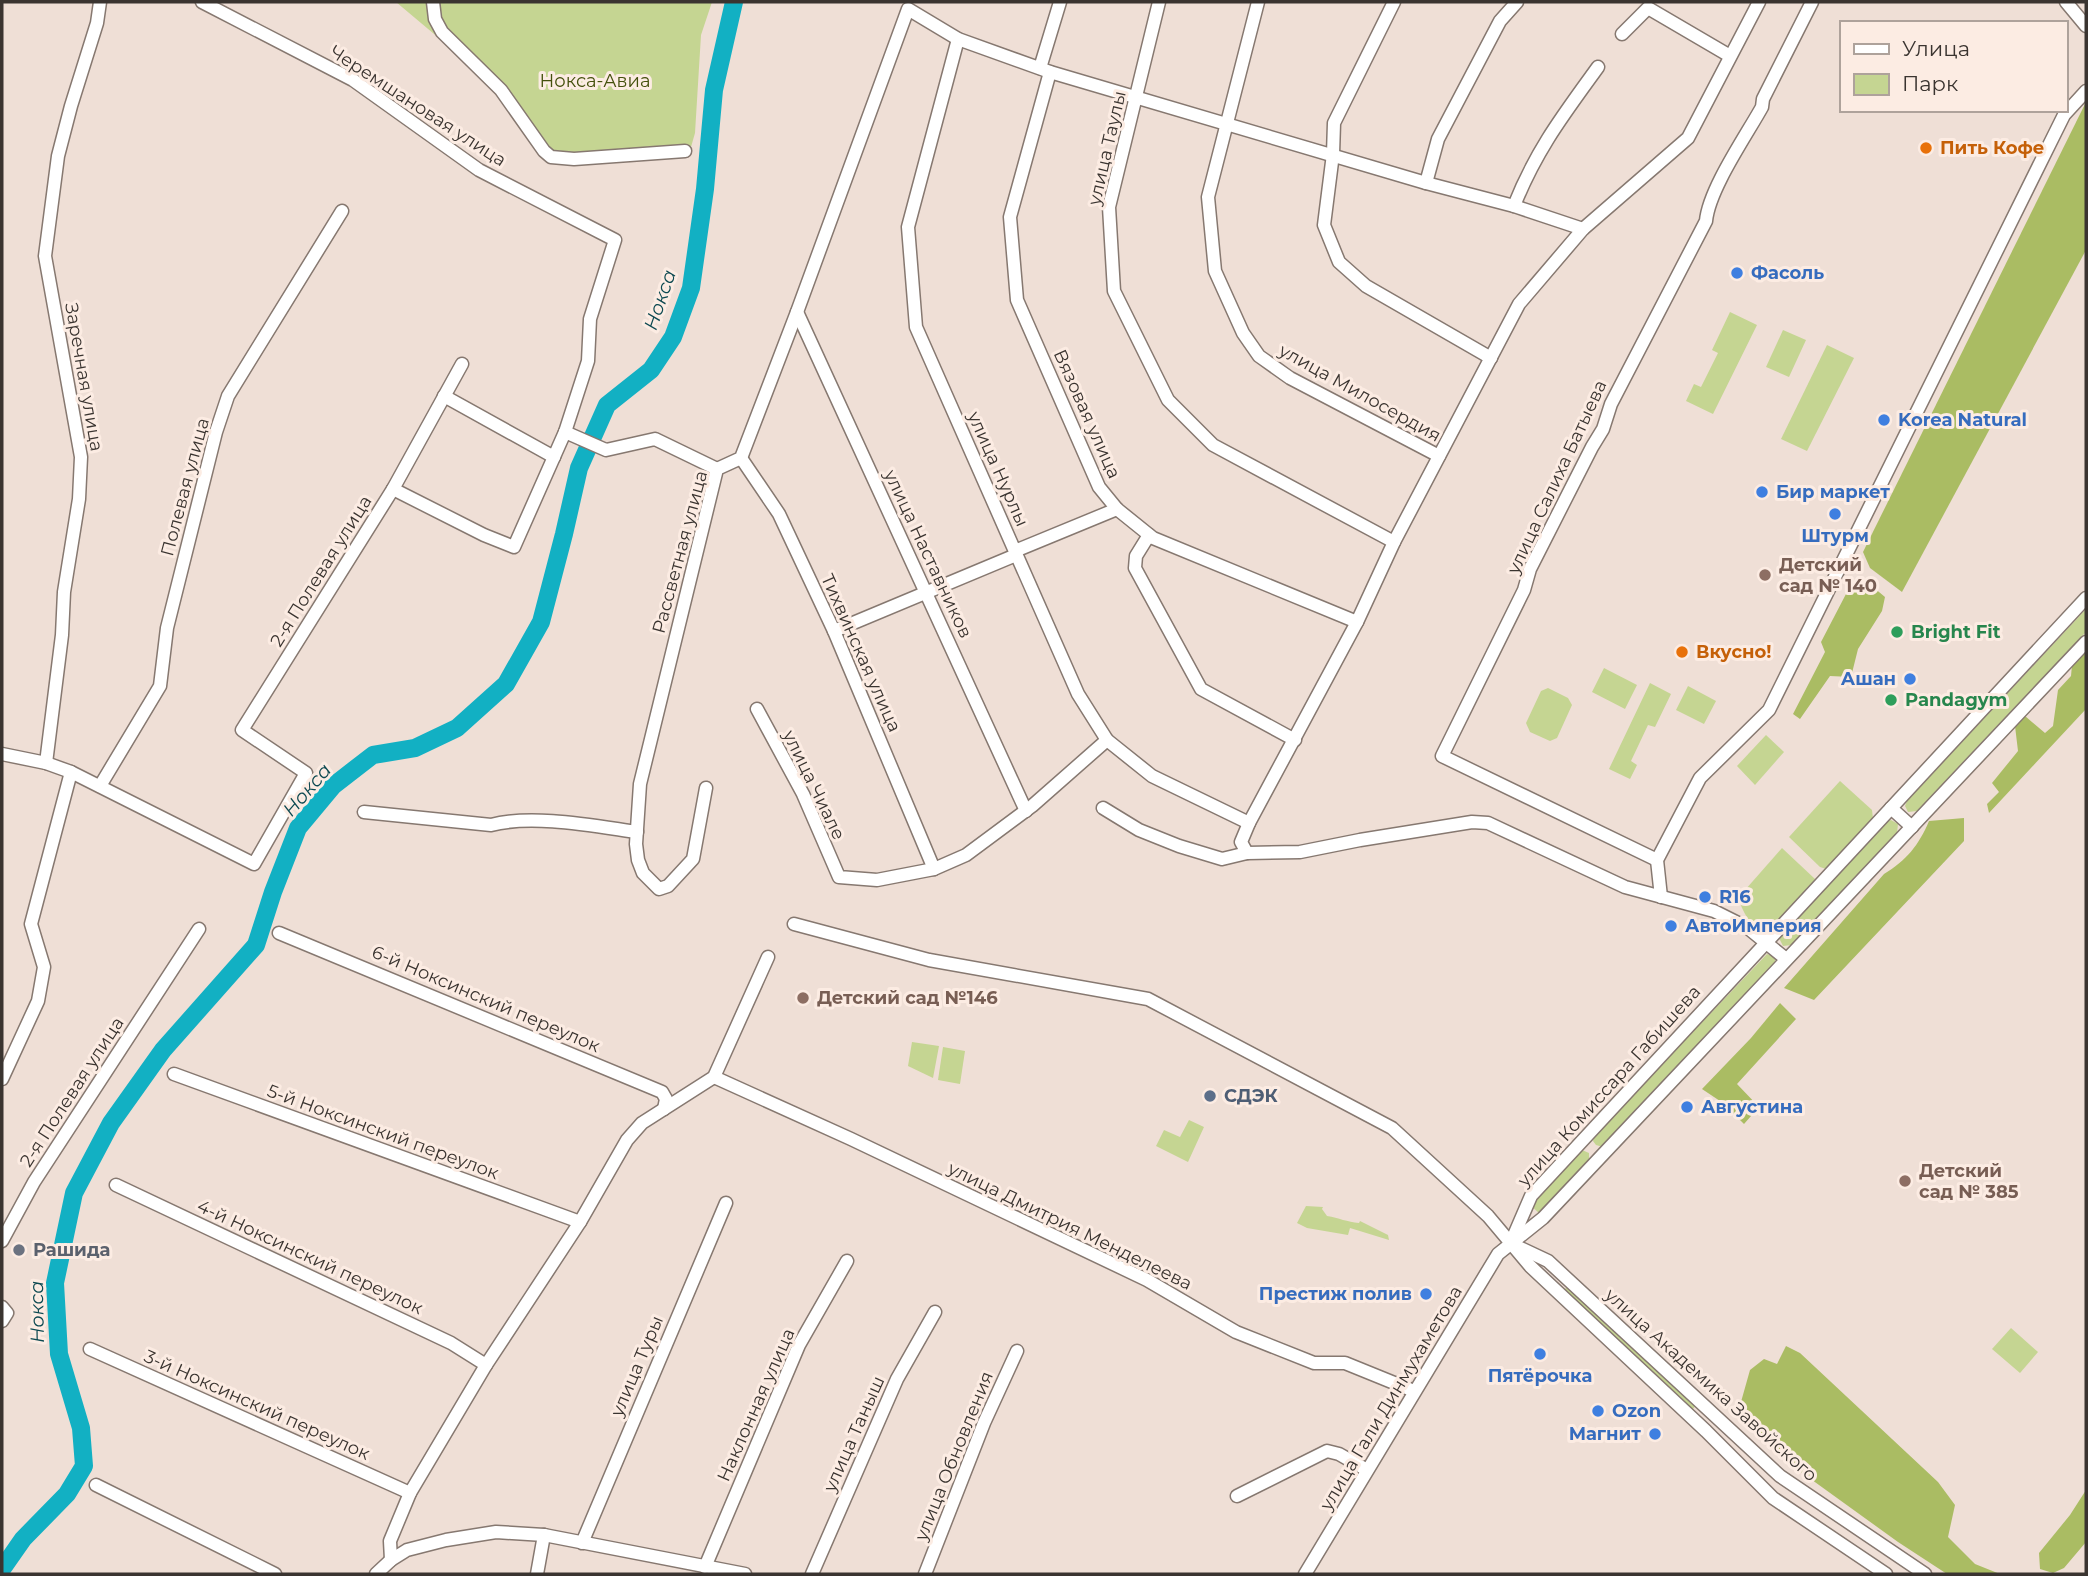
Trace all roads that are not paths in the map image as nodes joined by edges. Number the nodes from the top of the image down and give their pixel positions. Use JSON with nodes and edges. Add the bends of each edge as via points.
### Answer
{"nodes":[{"id":1,"x":100,"y":2,"type":"edge"},
{"id":2,"x":202,"y":2,"type":"edge"},
{"id":3,"x":433,"y":2,"type":"edge"},
{"id":4,"x":1060,"y":2,"type":"edge"},
{"id":5,"x":1159,"y":2,"type":"edge"},
{"id":6,"x":1258,"y":2,"type":"edge"},
{"id":7,"x":1394,"y":2,"type":"edge"},
{"id":8,"x":1517,"y":2,"type":"edge"},
{"id":9,"x":1759,"y":2,"type":"edge"},
{"id":10,"x":1812,"y":2,"type":"edge"},
{"id":11,"x":2066,"y":2,"type":"edge"},
{"id":12,"x":2086,"y":26,"type":"edge"},
{"id":13,"x":1622,"y":34,"type":"dead end"},
{"id":14,"x":958,"y":40,"type":"junction"},
{"id":15,"x":1730,"y":56,"type":"junction"},
{"id":16,"x":1598,"y":67,"type":"dead end"},
{"id":17,"x":1045,"y":70,"type":"junction"},
{"id":18,"x":2086,"y":91,"type":"edge"},
{"id":19,"x":1136,"y":98,"type":"junction"},
{"id":20,"x":1226,"y":123,"type":"junction"},
{"id":21,"x":685,"y":151,"type":"dead end"},
{"id":22,"x":1334,"y":154,"type":"junction"},
{"id":23,"x":1426,"y":183,"type":"junction"},
{"id":24,"x":1514,"y":206,"type":"junction"},
{"id":25,"x":342,"y":211,"type":"dead end"},
{"id":26,"x":1583,"y":229,"type":"junction"},
{"id":27,"x":615,"y":240,"type":"joint"},
{"id":28,"x":797,"y":312,"type":"junction"},
{"id":29,"x":1491,"y":358,"type":"junction"},
{"id":30,"x":462,"y":364,"type":"dead end"},
{"id":31,"x":444,"y":396,"type":"junction"},
{"id":32,"x":565,"y":432,"type":"junction"},
{"id":33,"x":1439,"y":456,"type":"junction"},
{"id":34,"x":554,"y":457,"type":"junction"},
{"id":35,"x":741,"y":458,"type":"junction"},
{"id":36,"x":717,"y":469,"type":"junction"},
{"id":37,"x":393,"y":489,"type":"junction"},
{"id":38,"x":1117,"y":509,"type":"junction"},
{"id":39,"x":1149,"y":535,"type":"junction"},
{"id":40,"x":1394,"y":542,"type":"junction"},
{"id":41,"x":1016,"y":553,"type":"junction"},
{"id":42,"x":927,"y":594,"type":"junction"},
{"id":43,"x":2086,"y":598,"type":"edge"},
{"id":44,"x":1357,"y":622,"type":"junction"},
{"id":45,"x":834,"y":631,"type":"junction"},
{"id":46,"x":2086,"y":642,"type":"edge"},
{"id":47,"x":757,"y":709,"type":"dead end"},
{"id":48,"x":1107,"y":740,"type":"junction"},
{"id":49,"x":1295,"y":740,"type":"junction"},
{"id":50,"x":2,"y":754,"type":"edge"},
{"id":51,"x":46,"y":762,"type":"junction"},
{"id":52,"x":71,"y":772,"type":"junction"},
{"id":53,"x":100,"y":786,"type":"junction"},
{"id":54,"x":706,"y":788,"type":"dead end"},
{"id":55,"x":1103,"y":808,"type":"dead end"},
{"id":56,"x":1891,"y":808,"type":"junction"},
{"id":57,"x":1026,"y":811,"type":"junction"},
{"id":58,"x":364,"y":812,"type":"dead end"},
{"id":59,"x":1249,"y":823,"type":"junction"},
{"id":60,"x":1912,"y":827,"type":"junction"},
{"id":61,"x":637,"y":832,"type":"junction"},
{"id":62,"x":1247,"y":853,"type":"junction"},
{"id":63,"x":1657,"y":860,"type":"junction"},
{"id":64,"x":934,"y":869,"type":"junction"},
{"id":65,"x":1661,"y":897,"type":"junction"},
{"id":66,"x":794,"y":924,"type":"dead end"},
{"id":67,"x":199,"y":929,"type":"dead end"},
{"id":68,"x":279,"y":933,"type":"dead end"},
{"id":69,"x":1766,"y":940,"type":"junction"},
{"id":70,"x":768,"y":957,"type":"dead end"},
{"id":71,"x":1786,"y":959,"type":"junction"},
{"id":72,"x":174,"y":1074,"type":"dead end"},
{"id":73,"x":714,"y":1077,"type":"junction"},
{"id":74,"x":2,"y":1079,"type":"edge"},
{"id":75,"x":664,"y":1109,"type":"junction"},
{"id":76,"x":1580,"y":1141,"type":"junction"},
{"id":77,"x":1599,"y":1158,"type":"junction"},
{"id":78,"x":116,"y":1185,"type":"dead end"},
{"id":79,"x":726,"y":1203,"type":"dead end"},
{"id":80,"x":580,"y":1222,"type":"junction"},
{"id":81,"x":2,"y":1241,"type":"edge"},
{"id":82,"x":1511,"y":1243,"type":"junction"},
{"id":83,"x":847,"y":1261,"type":"dead end"},
{"id":84,"x":935,"y":1312,"type":"dead end"},
{"id":85,"x":90,"y":1349,"type":"dead end"},
{"id":86,"x":1017,"y":1350,"type":"dead end"},
{"id":87,"x":486,"y":1365,"type":"junction"},
{"id":88,"x":1414,"y":1391,"type":"junction"},
{"id":89,"x":1703,"y":1407,"type":"junction"},
{"id":90,"x":1693,"y":1419,"type":"junction"},
{"id":91,"x":1367,"y":1470,"type":"junction"},
{"id":92,"x":96,"y":1485,"type":"dead end"},
{"id":93,"x":410,"y":1493,"type":"junction"},
{"id":94,"x":1237,"y":1496,"type":"dead end"},
{"id":95,"x":544,"y":1535,"type":"junction"},
{"id":96,"x":582,"y":1543,"type":"junction"},
{"id":97,"x":391,"y":1560,"type":"junction"},
{"id":98,"x":705,"y":1567,"type":"junction"},
{"id":99,"x":718,"y":1572,"type":"edge"},
{"id":100,"x":275,"y":1574,"type":"edge"},
{"id":101,"x":376,"y":1574,"type":"edge"},
{"id":102,"x":537,"y":1574,"type":"edge"},
{"id":103,"x":745,"y":1574,"type":"edge"},
{"id":104,"x":811,"y":1574,"type":"edge"},
{"id":105,"x":925,"y":1574,"type":"edge"},
{"id":106,"x":1305,"y":1574,"type":"edge"},
{"id":107,"x":1886,"y":1574,"type":"edge"},
{"id":108,"x":1925,"y":1574,"type":"edge"}],
"edges":[{"from":1,"to":51,"type":"street","name":"Заречная улица","via":[[58,156],[45,256],[81,457]]},
{"from":2,"to":27,"type":"street","name":"Черемшановая улица","via":[[353,80],[479,170]]},
{"from":3,"to":21,"type":"street","via":[[442,32],[502,90],[551,157]]},
{"from":4,"to":17,"type":"street","name":"Вязовая улица"},
{"from":5,"to":19,"type":"street","name":"улица Таулы"},
{"from":6,"to":20,"type":"street","name":"улица Милосердия"},
{"from":7,"to":22,"type":"street","via":[[1334,123]]},
{"from":8,"to":23,"type":"street","via":[[1500,21],[1438,139]]},
{"from":9,"to":15,"type":"street"},
{"from":10,"to":63,"type":"street","name":"улица Салиха Батыева","via":[[1442,756]]},
{"from":11,"to":12,"type":"street"},
{"from":13,"to":15,"type":"street","via":[[1648,8]]},
{"from":14,"to":17,"type":"street"},
{"from":14,"to":28,"type":"street","via":[[908,9]]},
{"from":14,"to":41,"type":"street","name":"улица Нурлы","via":[[908,228],[916,327]]},
{"from":15,"to":26,"type":"street","via":[[1688,138]]},
{"from":16,"to":24,"type":"street","via":[[1543,143]]},
{"from":17,"to":19,"type":"street"},
{"from":17,"to":38,"type":"street","name":"Вязовая улица","via":[[1010,217],[1017,300],[1099,487]]},
{"from":18,"to":63,"type":"street","via":[[2064,116],[1769,710],[1700,778]]},
{"from":19,"to":20,"type":"street"},
{"from":19,"to":40,"type":"street","name":"улица Таулы","via":[[1109,207],[1114,291],[1168,400],[1213,445]]},
{"from":20,"to":22,"type":"street"},
{"from":20,"to":33,"type":"street","name":"улица Милосердия","via":[[1208,197],[1215,271],[1243,333],[1259,356],[1290,378]]},
{"from":22,"to":23,"type":"street"},
{"from":22,"to":29,"type":"street","via":[[1324,225],[1339,262],[1366,286]]},
{"from":23,"to":24,"type":"street"},
{"from":24,"to":26,"type":"street"},
{"from":25,"to":53,"type":"street","name":"Полевая улица","via":[[228,396],[167,628],[160,687]]},
{"from":26,"to":29,"type":"street","via":[[1519,304]]},
{"from":27,"to":32,"type":"street","name":"2-я Полевая улица","via":[[590,319],[588,361]]},
{"from":28,"to":35,"type":"street"},
{"from":28,"to":42,"type":"street","name":"улица Наставников"},
{"from":29,"to":33,"type":"street"},
{"from":30,"to":31,"type":"street"},
{"from":31,"to":34,"type":"street"},
{"from":31,"to":37,"type":"street"},
{"from":32,"to":34,"type":"street","name":"2-я Полевая улица"},
{"from":32,"to":36,"type":"street","via":[[606,450],[655,439]]},
{"from":33,"to":40,"type":"street"},
{"from":34,"to":37,"type":"street","name":"2-я Полевая улица","via":[[514,547]]},
{"from":35,"to":36,"type":"street","name":"Рассветная улица"},
{"from":35,"to":45,"type":"street","name":"Тихвинская улица","via":[[779,514]]},
{"from":36,"to":61,"type":"street","name":"Рассветная улица","via":[[640,784]]},
{"from":37,"to":53,"type":"street","name":"2-я Полевая улица","via":[[242,730],[306,774],[254,864]]},
{"from":38,"to":39,"type":"street","name":"Вязовая улица"},
{"from":38,"to":41,"type":"street"},
{"from":39,"to":44,"type":"street","name":"Вязовая улица"},
{"from":39,"to":49,"type":"street","via":[[1136,556],[1135,568],[1201,689]]},
{"from":40,"to":44,"type":"street"},
{"from":41,"to":42,"type":"street"},
{"from":41,"to":48,"type":"street","name":"улица Нурлы","via":[[1078,694]]},
{"from":42,"to":45,"type":"street"},
{"from":42,"to":57,"type":"street","name":"улица Наставников"},
{"from":43,"to":56,"type":"street","name":"улица Комиссара Габишева"},
{"from":44,"to":49,"type":"street"},
{"from":45,"to":64,"type":"street","name":"Тихвинская улица"},
{"from":46,"to":60,"type":"street"},
{"from":47,"to":64,"type":"street","name":"улица Чиале","via":[[803,794],[839,877],[877,880]]},
{"from":48,"to":57,"type":"street"},
{"from":48,"to":59,"type":"street","name":"улица Нурлы","via":[[1152,776]]},
{"from":49,"to":59,"type":"street"},
{"from":50,"to":51,"type":"street"},
{"from":51,"to":52,"type":"street"},
{"from":52,"to":53,"type":"street"},
{"from":52,"to":74,"type":"street","via":[[31,923],[44,967],[38,1001]]},
{"from":54,"to":61,"type":"street","name":"Рассветная улица","via":[[693,859],[668,886],[659,889],[643,873]]},
{"from":55,"to":62,"type":"street","via":[[1139,830],[1179,846],[1222,859]]},
{"from":56,"to":60,"type":"street"},
{"from":56,"to":69,"type":"street","name":"улица Комиссара Габишева"},
{"from":57,"to":64,"type":"street","via":[[967,855]]},
{"from":58,"to":61,"type":"street","via":[[491,825],[557,823]]},
{"from":59,"to":62,"type":"street","via":[[1241,842]]},
{"from":60,"to":71,"type":"street"},
{"from":62,"to":65,"type":"street","via":[[1300,852],[1480,821],[1625,887]]},
{"from":63,"to":65,"type":"street"},
{"from":65,"to":69,"type":"street","via":[[1714,912]]},
{"from":66,"to":82,"type":"street","name":"улица Академика Завойского","via":[[929,960],[1148,999],[1392,1128]]},
{"from":67,"to":81,"type":"street","name":"2-я Полевая улица","via":[[34,1182]]},
{"from":68,"to":75,"type":"street","name":"6-й Ноксинский переулок","via":[[662,1091]]},
{"from":69,"to":71,"type":"street"},
{"from":69,"to":76,"type":"street","name":"улица Комиссара Габишева"},
{"from":70,"to":73,"type":"street"},
{"from":71,"to":77,"type":"street"},
{"from":72,"to":80,"type":"street","name":"5-й Ноксинский переулок"},
{"from":73,"to":75,"type":"street"},
{"from":73,"to":88,"type":"street","name":"улица Дмитрия Менделеева","via":[[1147,1280],[1236,1332],[1314,1363],[1345,1363]]},
{"from":75,"to":80,"type":"street","via":[[627,1140]]},
{"from":76,"to":77,"type":"street"},
{"from":76,"to":82,"type":"street","name":"улица Комиссара Габишева","via":[[1531,1196]]},
{"from":77,"to":82,"type":"street","via":[[1543,1218]]},
{"from":78,"to":87,"type":"street","name":"4-й Ноксинский переулок","via":[[451,1343]]},
{"from":79,"to":96,"type":"street","name":"улица Туры"},
{"from":80,"to":87,"type":"street"},
{"from":82,"to":88,"type":"street","name":"улица Гали Динмухаметова","via":[[1498,1254]]},
{"from":82,"to":89,"type":"street","name":"улица Академика Завойского","via":[[1548,1261]]},
{"from":82,"to":90,"type":"street","name":"улица Академика Завойского"},
{"from":83,"to":98,"type":"street","name":"Наклонная улица","via":[[799,1345]]},
{"from":84,"to":104,"type":"street","name":"улица Таныш","via":[[897,1379]]},
{"from":85,"to":93,"type":"street","name":"3-й Ноксинский переулок"},
{"from":86,"to":105,"type":"street","name":"улица Обновления"},
{"from":87,"to":93,"type":"street"},
{"from":88,"to":91,"type":"street","name":"улица Гали Динмухаметова"},
{"from":89,"to":90,"type":"street"},
{"from":89,"to":108,"type":"street","name":"улица Академика Завойского","via":[[1780,1476]]},
{"from":90,"to":107,"type":"street","name":"улица Академика Завойского","via":[[1773,1498]]},
{"from":91,"to":94,"type":"street","via":[[1327,1451]]},
{"from":91,"to":106,"type":"street","name":"улица Гали Динмухаметова"},
{"from":92,"to":100,"type":"street"},
{"from":93,"to":97,"type":"street","via":[[390,1541]]},
{"from":95,"to":96,"type":"street"},
{"from":95,"to":97,"type":"street","via":[[496,1532],[407,1550]]},
{"from":95,"to":102,"type":"street"},
{"from":96,"to":98,"type":"street"},
{"from":97,"to":101,"type":"street"},
{"from":98,"to":99,"type":"street"},
{"from":99,"to":103,"type":"street"}]}
